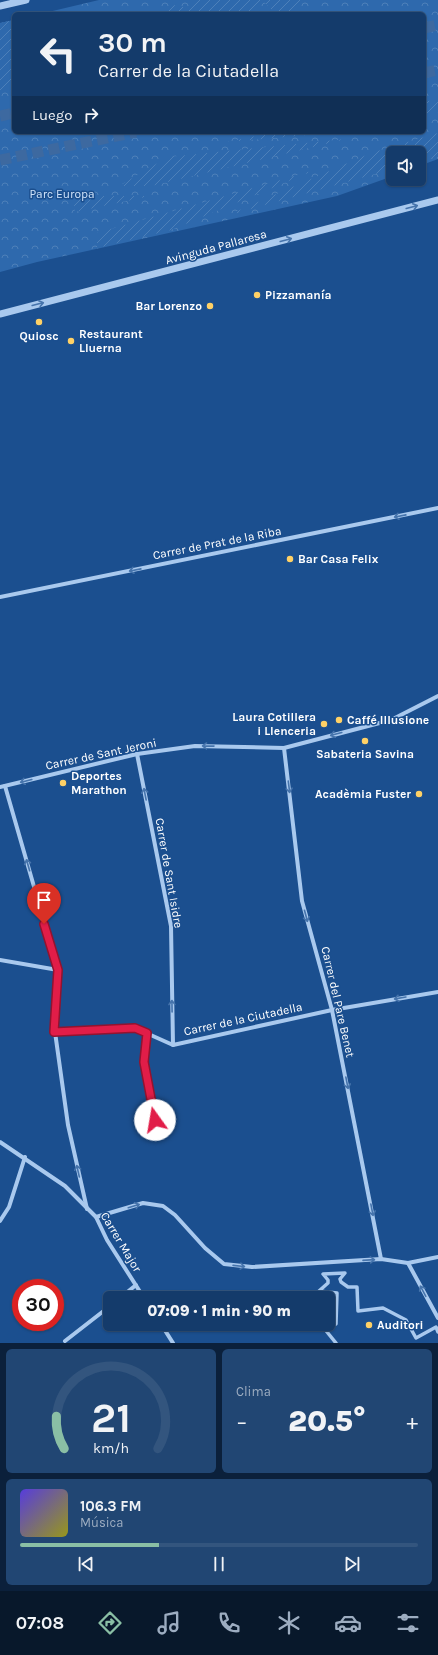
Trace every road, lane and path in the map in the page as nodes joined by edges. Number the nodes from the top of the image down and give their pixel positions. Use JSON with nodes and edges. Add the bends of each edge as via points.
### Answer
{"nodes":[{"id":1,"x":26,"y":0,"type":"edge"},
{"id":2,"x":0,"y":6,"type":"edge"},
{"id":3,"x":438,"y":200,"type":"edge"},
{"id":4,"x":0,"y":314,"type":"edge"},
{"id":5,"x":438,"y":508,"type":"edge"},
{"id":6,"x":0,"y":597,"type":"edge"},
{"id":7,"x":438,"y":696,"type":"edge"},
{"id":8,"x":284,"y":748,"type":"junction"},
{"id":9,"x":137,"y":754,"type":"junction"},
{"id":10,"x":5,"y":786,"type":"junction"},
{"id":11,"x":0,"y":787,"type":"edge"},
{"id":12,"x":0,"y":960,"type":"edge"},
{"id":13,"x":58,"y":970,"type":"junction"},
{"id":14,"x":438,"y":992,"type":"edge"},
{"id":15,"x":332,"y":1010,"type":"junction"},
{"id":16,"x":54,"y":1032,"type":"junction"},
{"id":17,"x":147,"y":1033,"type":"junction"},
{"id":18,"x":173,"y":1045,"type":"junction"},
{"id":19,"x":155,"y":1120,"type":"dead end"},
{"id":20,"x":0,"y":1142,"type":"edge"},
{"id":21,"x":25,"y":1157,"type":"junction"},
{"id":22,"x":87,"y":1209,"type":"junction"},
{"id":23,"x":96,"y":1217,"type":"junction"},
{"id":24,"x":0,"y":1222,"type":"edge"},
{"id":25,"x":438,"y":1257,"type":"edge"},
{"id":26,"x":381,"y":1259,"type":"junction"},
{"id":27,"x":408,"y":1263,"type":"junction"},
{"id":28,"x":136,"y":1285,"type":"junction"},
{"id":29,"x":129,"y":1291,"type":"edge"},
{"id":30,"x":140,"y":1291,"type":"edge"},
{"id":31,"x":103,"y":1312,"type":"edge"},
{"id":32,"x":438,"y":1318,"type":"edge"},
{"id":33,"x":165,"y":1331,"type":"edge"},
{"id":34,"x":438,"y":1332,"type":"edge"},
{"id":35,"x":66,"y":1341,"type":"dead end"},
{"id":36,"x":173,"y":1343,"type":"edge"},
{"id":37,"x":336,"y":1343,"type":"edge"}],
"edges":[{"from":1,"to":2,"type":"street"},
{"from":4,"to":3,"type":"street","name":"Avinguda Pallaresa","one_way":true},
{"from":5,"to":6,"type":"street","name":"Carrer de Prat de la Riba","one_way":true},
{"from":7,"to":8,"type":"street","name":"Carrer de Sant Jeroni","one_way":true,"via":[[391,720]]},
{"from":8,"to":9,"type":"street","name":"Carrer de Sant Jeroni","one_way":true,"via":[[195,746]]},
{"from":8,"to":15,"type":"street","name":"Carrer del Pare Benet","one_way":true,"via":[[302,900]]},
{"from":9,"to":10,"type":"street","name":"Carrer de Sant Jeroni","one_way":true},
{"from":18,"to":9,"type":"street","name":"Carrer de Sant Isidre","one_way":true,"via":[[170,926]]},
{"from":10,"to":11,"type":"street","name":"Carrer de Sant Jeroni"},
{"from":13,"to":10,"type":"street","one_way":true},
{"from":12,"to":13,"type":"street"},
{"from":13,"to":16,"type":"street"},
{"from":14,"to":15,"type":"street","name":"Carrer de la Ciutadella","one_way":true},
{"from":15,"to":18,"type":"street","name":"Carrer de la Ciutadella"},
{"from":15,"to":26,"type":"street","name":"Carrer del Pare Benet","one_way":true},
{"from":16,"to":17,"type":"street","name":"Carrer de la Ciutadella","via":[[135,1028]]},
{"from":22,"to":16,"type":"street","one_way":true,"via":[[68,1125]]},
{"from":17,"to":18,"type":"street","name":"Carrer de la Ciutadella"},
{"from":17,"to":19,"type":"street","via":[[144,1062]]},
{"from":20,"to":21,"type":"street","name":"Carrer Major"},
{"from":21,"to":22,"type":"street","name":"Carrer Major","via":[[65,1186]]},
{"from":21,"to":24,"type":"street","via":[[9,1206]]},
{"from":22,"to":23,"type":"street","name":"Carrer Major"},
{"from":23,"to":26,"type":"street","one_way":true,"via":[[144,1203],[163,1206],[224,1264],[252,1267]]},
{"from":23,"to":28,"type":"street","name":"Carrer Major","via":[[107,1240]]},
{"from":25,"to":27,"type":"street"},
{"from":26,"to":27,"type":"street"},
{"from":32,"to":27,"type":"street","one_way":true},
{"from":28,"to":29,"type":"street"},
{"from":28,"to":30,"type":"street","name":"Carrer Major"},
{"from":31,"to":35,"type":"street"},
{"from":33,"to":36,"type":"street"},
{"from":34,"to":37,"type":"street","via":[[436,1327],[416,1338],[406,1320],[383,1308],[358,1310],[357,1287],[348,1287],[341,1282],[340,1279],[345,1273],[323,1274],[328,1283],[319,1291],[337,1293],[336,1324],[323,1327]]}]}
